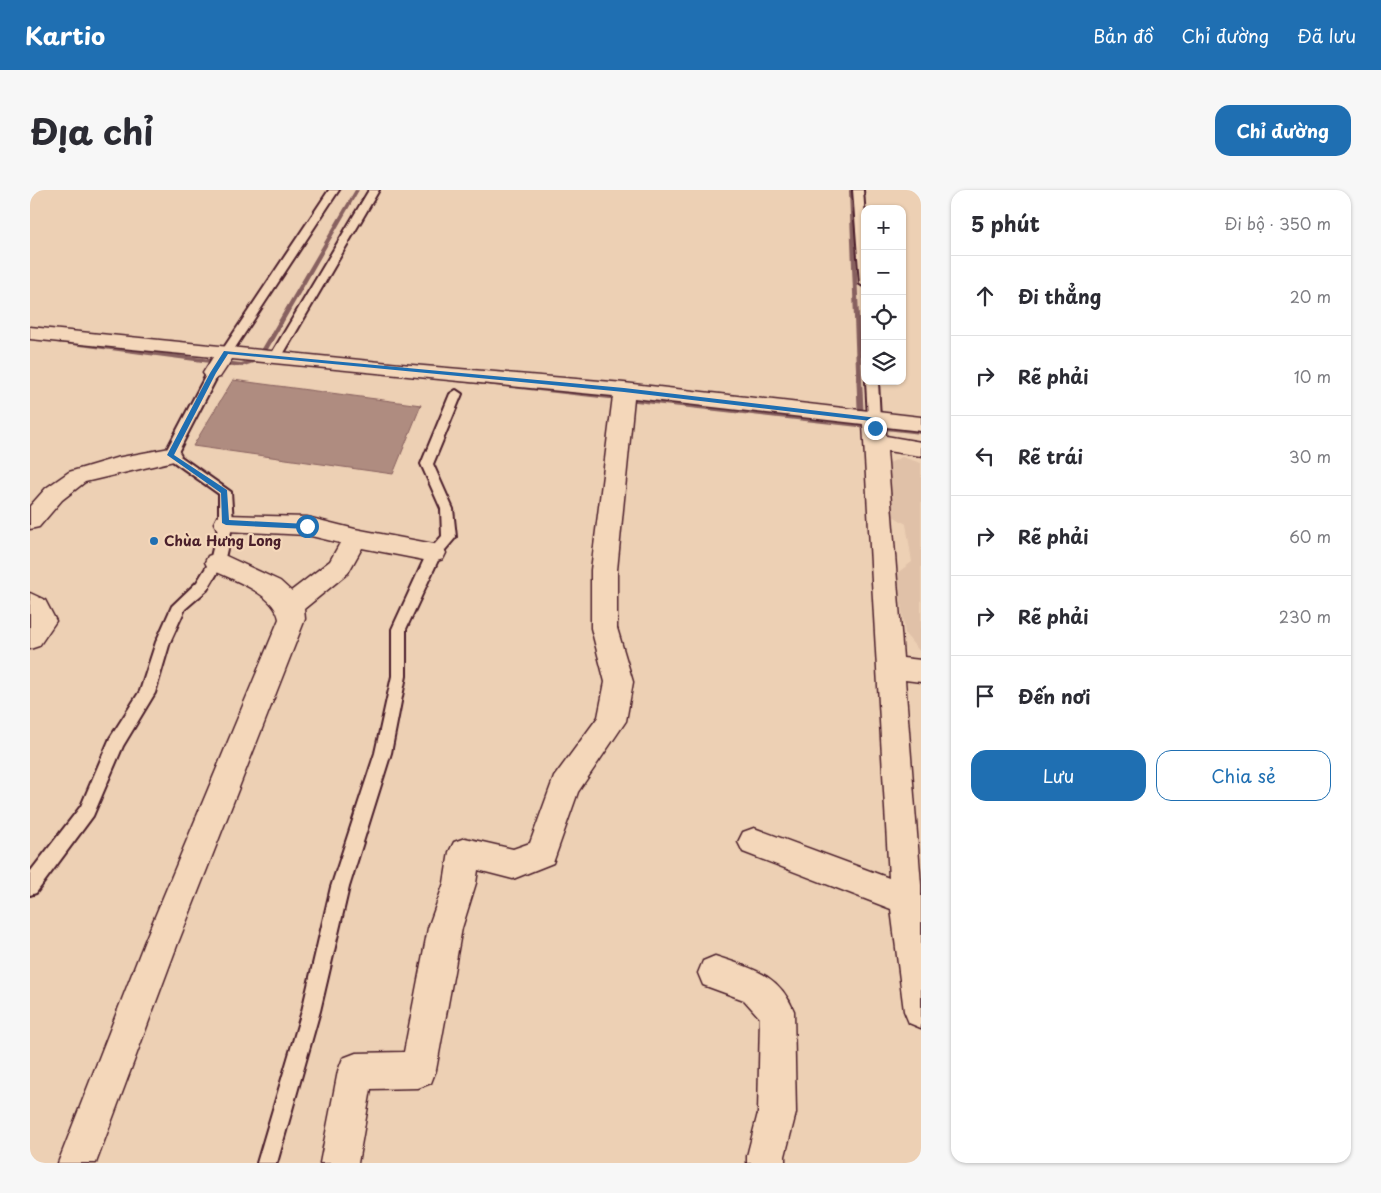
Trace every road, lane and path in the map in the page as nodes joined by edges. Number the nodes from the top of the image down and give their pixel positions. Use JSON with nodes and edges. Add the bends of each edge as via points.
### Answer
{"nodes":[{"id":1,"x":334,"y":190,"type":"edge"},
{"id":2,"x":374,"y":190,"type":"edge"},
{"id":3,"x":858,"y":190,"type":"edge"},
{"id":4,"x":862,"y":250,"type":"edge"},
{"id":5,"x":32,"y":336,"type":"edge"},
{"id":6,"x":230,"y":354,"type":"junction"},
{"id":7,"x":270,"y":357,"type":"junction"},
{"id":8,"x":213,"y":373,"type":"joint"},
{"id":9,"x":459,"y":385,"type":"dead end"},
{"id":10,"x":872,"y":385,"type":"edge"},
{"id":11,"x":622,"y":401,"type":"dead end"},
{"id":12,"x":921,"y":424,"type":"edge"},
{"id":13,"x":875,"y":431,"type":"junction"},
{"id":14,"x":921,"y":449,"type":"edge"},
{"id":15,"x":170,"y":455,"type":"junction"},
{"id":16,"x":30,"y":521,"type":"edge"},
{"id":17,"x":226,"y":523,"type":"junction"},
{"id":18,"x":355,"y":538,"type":"junction"},
{"id":19,"x":434,"y":553,"type":"junction"},
{"id":20,"x":217,"y":562,"type":"junction"},
{"id":21,"x":30,"y":603,"type":"edge"},
{"id":22,"x":290,"y":606,"type":"junction"},
{"id":23,"x":30,"y":639,"type":"edge"},
{"id":24,"x":890,"y":667,"type":"junction"},
{"id":25,"x":921,"y":672,"type":"edge"},
{"id":26,"x":754,"y":842,"type":"dead end"},
{"id":27,"x":30,"y":887,"type":"edge"},
{"id":28,"x":906,"y":900,"type":"junction"},
{"id":29,"x":715,"y":973,"type":"dead end"},
{"id":30,"x":921,"y":1011,"type":"edge"},
{"id":31,"x":77,"y":1163,"type":"edge"},
{"id":32,"x":268,"y":1163,"type":"edge"},
{"id":33,"x":340,"y":1163,"type":"edge"},
{"id":34,"x":766,"y":1163,"type":"edge"}],
"edges":[{"from":1,"to":6,"type":"lane"},
{"from":2,"to":7,"type":"lane"},
{"from":3,"to":4,"type":"lane"},
{"from":5,"to":6,"type":"street"},
{"from":6,"to":7,"type":"street"},
{"from":6,"to":8,"type":"street"},
{"from":7,"to":13,"type":"street","via":[[624,390]]},
{"from":8,"to":15,"type":"lane"},
{"from":9,"to":19,"type":"lane","via":[[427,464],[447,509],[449,537]]},
{"from":10,"to":13,"type":"lane"},
{"from":11,"to":33,"type":"street","via":[[604,570],[604,628],[619,682],[612,721],[565,786],[542,853],[513,864],[465,852],[460,883],[445,928],[418,1070],[356,1071]]},
{"from":12,"to":13,"type":"street"},
{"from":13,"to":14,"type":"street"},
{"from":13,"to":24,"type":"street"},
{"from":15,"to":16,"type":"street","via":[[77,477],[54,494]]},
{"from":15,"to":17,"type":"lane","via":[[225,492]]},
{"from":17,"to":18,"type":"street","via":[[307,526]]},
{"from":17,"to":20,"type":"lane"},
{"from":18,"to":19,"type":"street"},
{"from":18,"to":22,"type":"street","via":[[339,567]]},
{"from":19,"to":32,"type":"lane","via":[[399,629],[399,676],[383,753],[340,887]]},
{"from":20,"to":22,"type":"street","via":[[271,588]]},
{"from":20,"to":27,"type":"lane","via":[[202,586],[179,606],[163,642],[147,693],[116,743],[87,811]]},
{"from":21,"to":23,"type":"street","via":[[36,607],[43,622]]},
{"from":22,"to":31,"type":"street","via":[[292,619]]},
{"from":24,"to":25,"type":"street"},
{"from":24,"to":28,"type":"street"},
{"from":26,"to":28,"type":"street"},
{"from":28,"to":30,"type":"street"},
{"from":29,"to":34,"type":"street","via":[[755,987],[777,1011],[777,1113]]}]}
